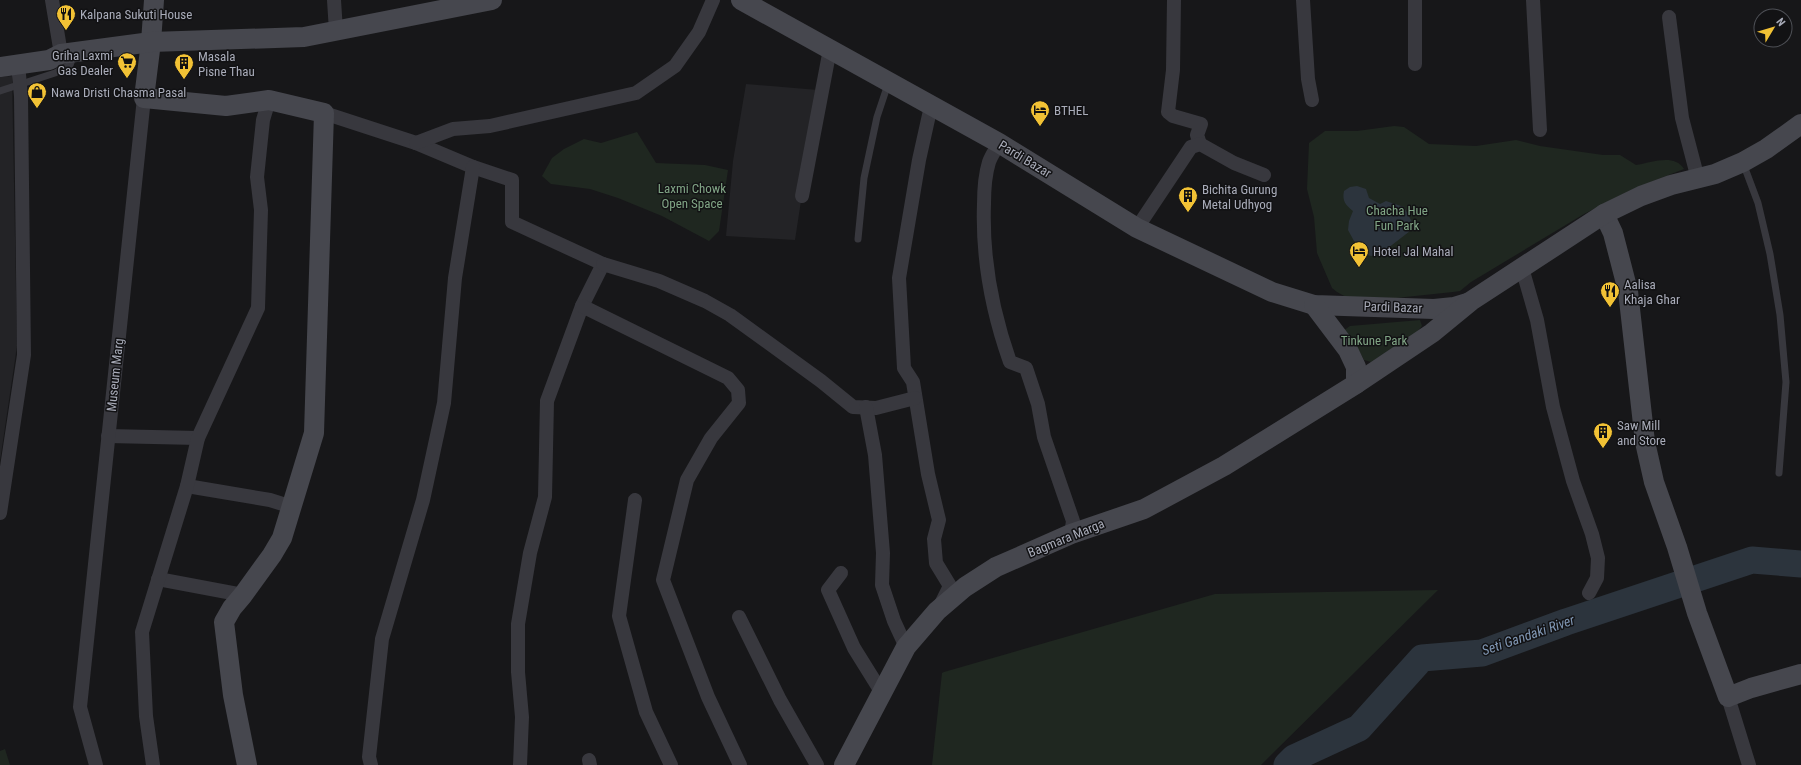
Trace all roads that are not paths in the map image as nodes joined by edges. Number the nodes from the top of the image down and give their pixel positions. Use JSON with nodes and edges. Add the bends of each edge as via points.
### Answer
{"nodes":[{"id":1,"x":52,"y":0,"type":"edge"},
{"id":2,"x":154,"y":0,"type":"edge"},
{"id":3,"x":334,"y":0,"type":"edge"},
{"id":4,"x":492,"y":0,"type":"edge"},
{"id":5,"x":713,"y":0,"type":"edge"},
{"id":6,"x":741,"y":0,"type":"edge"},
{"id":7,"x":1174,"y":0,"type":"edge"},
{"id":8,"x":1303,"y":0,"type":"edge"},
{"id":9,"x":1415,"y":0,"type":"edge"},
{"id":10,"x":1533,"y":0,"type":"edge"},
{"id":11,"x":1669,"y":17,"type":"dead end"},
{"id":12,"x":336,"y":31,"type":"junction"},
{"id":13,"x":151,"y":42,"type":"junction"},
{"id":14,"x":830,"y":48,"type":"junction"},
{"id":15,"x":68,"y":53,"type":"junction"},
{"id":16,"x":1415,"y":64,"type":"dead end"},
{"id":17,"x":13,"y":71,"type":"edge"},
{"id":18,"x":889,"y":82,"type":"junction"},
{"id":19,"x":0,"y":91,"type":"edge"},
{"id":20,"x":144,"y":98,"type":"junction"},
{"id":21,"x":269,"y":100,"type":"junction"},
{"id":22,"x":1312,"y":100,"type":"dead end"},
{"id":23,"x":931,"y":106,"type":"junction"},
{"id":24,"x":324,"y":113,"type":"junction"},
{"id":25,"x":1801,"y":124,"type":"edge"},
{"id":26,"x":1540,"y":130,"type":"dead end"},
{"id":27,"x":416,"y":143,"type":"junction"},
{"id":28,"x":999,"y":143,"type":"junction"},
{"id":29,"x":1200,"y":144,"type":"junction"},
{"id":30,"x":1743,"y":162,"type":"junction"},
{"id":31,"x":473,"y":167,"type":"junction"},
{"id":32,"x":1264,"y":175,"type":"dead end"},
{"id":33,"x":1698,"y":179,"type":"junction"},
{"id":34,"x":802,"y":196,"type":"dead end"},
{"id":35,"x":1604,"y":214,"type":"junction"},
{"id":36,"x":1137,"y":228,"type":"junction"},
{"id":37,"x":858,"y":240,"type":"dead end"},
{"id":38,"x":603,"y":264,"type":"junction"},
{"id":39,"x":1522,"y":268,"type":"junction"},
{"id":40,"x":1471,"y":301,"type":"junction"},
{"id":41,"x":1314,"y":305,"type":"junction"},
{"id":42,"x":582,"y":306,"type":"junction"},
{"id":43,"x":1356,"y":384,"type":"junction"},
{"id":44,"x":915,"y":398,"type":"junction"},
{"id":45,"x":866,"y":407,"type":"junction"},
{"id":46,"x":108,"y":436,"type":"junction"},
{"id":47,"x":198,"y":438,"type":"junction"},
{"id":48,"x":1779,"y":473,"type":"dead end"},
{"id":49,"x":187,"y":486,"type":"junction"},
{"id":50,"x":635,"y":500,"type":"dead end"},
{"id":51,"x":292,"y":507,"type":"junction"},
{"id":52,"x":0,"y":513,"type":"edge"},
{"id":53,"x":1071,"y":534,"type":"junction"},
{"id":54,"x":841,"y":573,"type":"dead end"},
{"id":55,"x":158,"y":579,"type":"junction"},
{"id":56,"x":1589,"y":593,"type":"dead end"},
{"id":57,"x":243,"y":595,"type":"junction"},
{"id":58,"x":937,"y":611,"type":"junction"},
{"id":59,"x":739,"y":616,"type":"dead end"},
{"id":60,"x":906,"y":647,"type":"junction"},
{"id":61,"x":1801,"y":674,"type":"edge"},
{"id":62,"x":882,"y":693,"type":"junction"},
{"id":63,"x":1728,"y":697,"type":"junction"},
{"id":64,"x":96,"y":765,"type":"edge"},
{"id":65,"x":153,"y":765,"type":"edge"},
{"id":66,"x":247,"y":765,"type":"edge"},
{"id":67,"x":370,"y":765,"type":"edge"},
{"id":68,"x":520,"y":765,"type":"edge"},
{"id":69,"x":671,"y":765,"type":"edge"},
{"id":70,"x":740,"y":765,"type":"edge"},
{"id":71,"x":817,"y":765,"type":"edge"},
{"id":72,"x":844,"y":765,"type":"edge"},
{"id":73,"x":1749,"y":765,"type":"edge"}],
"edges":[{"from":1,"to":15,"type":"street"},
{"from":2,"to":13,"type":"main road"},
{"from":3,"to":12,"type":"street"},
{"from":4,"to":12,"type":"main road"},
{"from":5,"to":27,"type":"street","via":[[699,32],[674,66],[636,93],[490,126],[453,129]]},
{"from":6,"to":14,"type":"main road","name":"Pardi Bazar"},
{"from":7,"to":29,"type":"street","via":[[1173,70],[1168,112],[1173,116],[1201,124],[1197,135]]},
{"from":8,"to":22,"type":"street","via":[[1308,79]]},
{"from":9,"to":16,"type":"street"},
{"from":10,"to":26,"type":"street"},
{"from":11,"to":33,"type":"street","via":[[1682,118]]},
{"from":12,"to":13,"type":"main road","via":[[304,37]]},
{"from":13,"to":15,"type":"main road"},
{"from":13,"to":20,"type":"main road"},
{"from":14,"to":18,"type":"main road","name":"Pardi Bazar"},
{"from":14,"to":34,"type":"street"},
{"from":15,"to":17,"type":"main road"},
{"from":17,"to":19,"type":"lane"},
{"from":17,"to":52,"type":"street","via":[[24,355]]},
{"from":18,"to":23,"type":"main road","name":"Pardi Bazar"},
{"from":18,"to":37,"type":"lane","via":[[877,117],[864,178]]},
{"from":20,"to":21,"type":"main road","via":[[226,106]]},
{"from":20,"to":46,"type":"street","name":"Museum Marg"},
{"from":21,"to":24,"type":"main road"},
{"from":21,"to":47,"type":"street","via":[[263,120],[257,177],[261,210],[258,308]]},
{"from":23,"to":28,"type":"main road","name":"Pardi Bazar"},
{"from":23,"to":44,"type":"street","via":[[899,278],[904,368],[913,382]]},
{"from":24,"to":27,"type":"street"},
{"from":24,"to":51,"type":"main road","via":[[314,433]]},
{"from":25,"to":30,"type":"main road"},
{"from":27,"to":31,"type":"street"},
{"from":28,"to":36,"type":"main road","name":"Pardi Bazar"},
{"from":28,"to":53,"type":"street","via":[[989,161],[984,186],[986,268],[999,330],[1010,362],[1026,368],[1038,404],[1044,437],[1073,521]]},
{"from":29,"to":32,"type":"street","via":[[1234,163]]},
{"from":29,"to":36,"type":"street","via":[[1191,147]]},
{"from":30,"to":33,"type":"main road"},
{"from":30,"to":48,"type":"lane","via":[[1758,203],[1780,315],[1786,382]]},
{"from":31,"to":38,"type":"street","via":[[512,180],[512,222]]},
{"from":31,"to":67,"type":"street","via":[[455,278],[444,402],[423,500],[382,639]]},
{"from":33,"to":35,"type":"main road","via":[[1671,185]]},
{"from":35,"to":39,"type":"main road"},
{"from":35,"to":63,"type":"main road","via":[[1619,252],[1628,291],[1645,442],[1654,482]]},
{"from":36,"to":41,"type":"main road","name":"Pardi Bazar","via":[[1272,292]]},
{"from":38,"to":42,"type":"street"},
{"from":38,"to":45,"type":"street","via":[[659,281],[705,301],[730,315],[821,381],[852,407]]},
{"from":39,"to":40,"type":"main road"},
{"from":39,"to":56,"type":"street","via":[[1537,320],[1553,407],[1598,558],[1597,578]]},
{"from":40,"to":41,"type":"main road","name":"Pardi Bazar","via":[[1454,307],[1434,309]]},
{"from":40,"to":43,"type":"main road","name":"Bagmara Marga","via":[[1432,333]]},
{"from":41,"to":43,"type":"main road","via":[[1348,350],[1356,367]]},
{"from":42,"to":68,"type":"street","via":[[547,401],[545,497],[530,553],[518,624],[518,672],[522,717]]},
{"from":42,"to":70,"type":"street","via":[[728,378],[738,390],[739,403],[711,438],[687,480],[663,580],[708,696]]},
{"from":43,"to":53,"type":"main road","name":"Bagmara Marga","via":[[1224,466],[1144,509]]},
{"from":44,"to":45,"type":"street","via":[[876,408]]},
{"from":44,"to":58,"type":"street","via":[[939,520],[934,539],[936,563],[950,586]]},
{"from":45,"to":60,"type":"street","via":[[875,455],[883,553],[882,585]]},
{"from":46,"to":47,"type":"street"},
{"from":46,"to":64,"type":"street","name":"Museum Marg","via":[[80,707]]},
{"from":47,"to":49,"type":"street"},
{"from":49,"to":51,"type":"street","via":[[270,500]]},
{"from":49,"to":55,"type":"street"},
{"from":50,"to":69,"type":"street","via":[[619,616],[646,712]]},
{"from":51,"to":57,"type":"main road","via":[[282,538]]},
{"from":53,"to":58,"type":"main road","name":"Bagmara Marga","via":[[996,567],[965,587]]},
{"from":54,"to":62,"type":"street","via":[[828,590],[854,648]]},
{"from":55,"to":57,"type":"street"},
{"from":55,"to":65,"type":"street","via":[[142,632],[146,716]]},
{"from":57,"to":66,"type":"main road","via":[[224,622],[233,695]]},
{"from":58,"to":60,"type":"main road","name":"Bagmara Marga"},
{"from":59,"to":71,"type":"street","via":[[780,700]]},
{"from":60,"to":62,"type":"main road","name":"Bagmara Marga"},
{"from":61,"to":63,"type":"main road"},
{"from":62,"to":72,"type":"main road","name":"Bagmara Marga"},
{"from":63,"to":73,"type":"street"}]}
